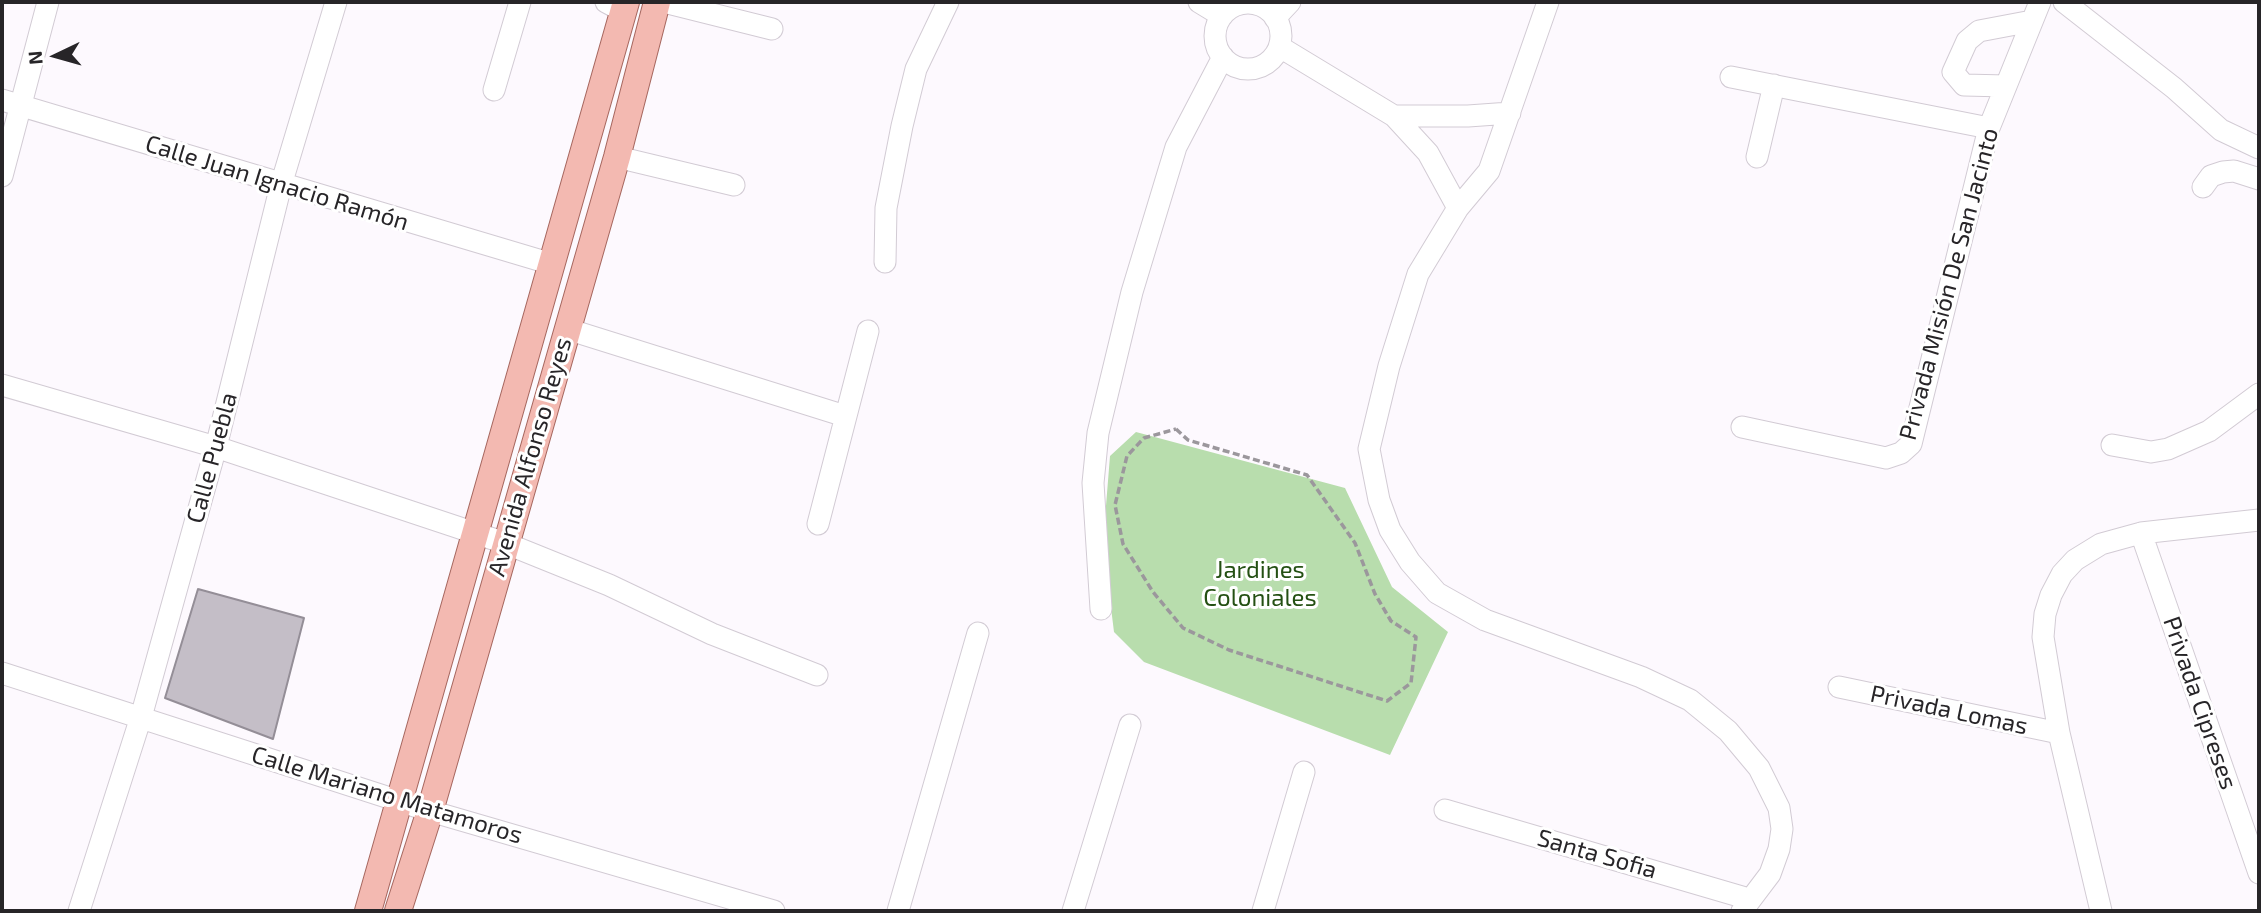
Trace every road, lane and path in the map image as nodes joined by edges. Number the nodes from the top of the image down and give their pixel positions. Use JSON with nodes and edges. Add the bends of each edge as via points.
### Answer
{"nodes":[{"id":1,"x":48,"y":2,"type":"edge"},
{"id":2,"x":336,"y":2,"type":"edge"},
{"id":3,"x":520,"y":2,"type":"edge"},
{"id":4,"x":657,"y":2,"type":"edge"},
{"id":5,"x":664,"y":2,"type":"edge"},
{"id":6,"x":948,"y":2,"type":"edge"},
{"id":7,"x":1199,"y":2,"type":"edge"},
{"id":8,"x":1548,"y":2,"type":"edge"},
{"id":9,"x":2064,"y":2,"type":"edge"},
{"id":10,"x":618,"y":5,"type":"edge"},
{"id":11,"x":1282,"y":10,"type":"edge"},
{"id":12,"x":2036,"y":11,"type":"edge"},
{"id":13,"x":1223,"y":16,"type":"junction"},
{"id":14,"x":772,"y":29,"type":"dead end"},
{"id":15,"x":1280,"y":47,"type":"junction"},
{"id":16,"x":1223,"y":57,"type":"junction"},
{"id":17,"x":1731,"y":77,"type":"dead end"},
{"id":18,"x":1774,"y":85,"type":"junction"},
{"id":19,"x":2006,"y":86,"type":"junction"},
{"id":20,"x":494,"y":90,"type":"dead end"},
{"id":21,"x":11,"y":103,"type":"edge"},
{"id":22,"x":1510,"y":113,"type":"junction"},
{"id":23,"x":1394,"y":116,"type":"junction"},
{"id":24,"x":1989,"y":128,"type":"junction"},
{"id":25,"x":2259,"y":148,"type":"edge"},
{"id":26,"x":617,"y":157,"type":"junction"},
{"id":27,"x":1757,"y":157,"type":"dead end"},
{"id":28,"x":2,"y":176,"type":"edge"},
{"id":29,"x":2259,"y":179,"type":"edge"},
{"id":30,"x":281,"y":185,"type":"junction"},
{"id":31,"x":734,"y":185,"type":"dead end"},
{"id":32,"x":2203,"y":187,"type":"dead end"},
{"id":33,"x":1458,"y":208,"type":"junction"},
{"id":34,"x":885,"y":262,"type":"dead end"},
{"id":35,"x":552,"y":264,"type":"junction"},
{"id":36,"x":566,"y":329,"type":"junction"},
{"id":37,"x":869,"y":331,"type":"dead end"},
{"id":38,"x":2,"y":385,"type":"edge"},
{"id":39,"x":2259,"y":394,"type":"edge"},
{"id":40,"x":845,"y":416,"type":"junction"},
{"id":41,"x":1742,"y":427,"type":"dead end"},
{"id":42,"x":2112,"y":445,"type":"dead end"},
{"id":43,"x":216,"y":447,"type":"junction"},
{"id":44,"x":2259,"y":520,"type":"edge"},
{"id":45,"x":818,"y":524,"type":"dead end"},
{"id":46,"x":475,"y":533,"type":"junction"},
{"id":47,"x":2141,"y":533,"type":"junction"},
{"id":48,"x":505,"y":542,"type":"junction"},
{"id":49,"x":1153,"y":592,"type":"joint"},
{"id":50,"x":1101,"y":609,"type":"dead end"},
{"id":51,"x":978,"y":633,"type":"dead end"},
{"id":52,"x":2,"y":673,"type":"edge"},
{"id":53,"x":817,"y":675,"type":"dead end"},
{"id":54,"x":1839,"y":687,"type":"dead end"},
{"id":55,"x":141,"y":717,"type":"junction"},
{"id":56,"x":1130,"y":725,"type":"dead end"},
{"id":57,"x":2059,"y":733,"type":"junction"},
{"id":58,"x":1304,"y":772,"type":"dead end"},
{"id":59,"x":400,"y":802,"type":"junction"},
{"id":60,"x":1445,"y":810,"type":"dead end"},
{"id":61,"x":430,"y":811,"type":"junction"},
{"id":62,"x":2259,"y":873,"type":"edge"},
{"id":63,"x":1746,"y":905,"type":"edge"},
{"id":64,"x":79,"y":911,"type":"edge"},
{"id":65,"x":368,"y":911,"type":"edge"},
{"id":66,"x":398,"y":911,"type":"edge"},
{"id":67,"x":774,"y":911,"type":"edge"},
{"id":68,"x":898,"y":911,"type":"edge"},
{"id":69,"x":1073,"y":911,"type":"edge"},
{"id":70,"x":1263,"y":911,"type":"edge"},
{"id":71,"x":2101,"y":911,"type":"edge"}],
"edges":[{"from":1,"to":21,"type":"street"},
{"from":2,"to":30,"type":"street","name":"Calle Puebla"},
{"from":3,"to":20,"type":"street"},
{"from":4,"to":26,"type":"main road","name":"Avenida Alfonso Reyes"},
{"from":5,"to":14,"type":"street"},
{"from":6,"to":34,"type":"street","via":[[916,69],[905,114],[886,208]]},
{"from":7,"to":13,"type":"street"},
{"from":8,"to":22,"type":"street"},
{"from":9,"to":25,"type":"street","via":[[2221,130]]},
{"from":10,"to":26,"type":"main road","via":[[625,34],[614,114]]},
{"from":10,"to":35,"type":"main road","name":"Avenida Alfonso Reyes"},
{"from":11,"to":13,"type":"street","via":[[1250,3]]},
{"from":11,"to":15,"type":"street"},
{"from":12,"to":19,"type":"street","name":"Privada Misión De San Jacinto"},
{"from":12,"to":19,"type":"street","via":[[1979,31],[1967,41],[1953,72],[1964,85]]},
{"from":13,"to":16,"type":"street","via":[[1216,37]]},
{"from":15,"to":16,"type":"street","via":[[1261,67],[1234,66]]},
{"from":15,"to":23,"type":"street"},
{"from":16,"to":50,"type":"street","via":[[1176,147],[1132,292],[1098,433],[1093,483]]},
{"from":17,"to":18,"type":"street"},
{"from":18,"to":24,"type":"street"},
{"from":18,"to":27,"type":"street"},
{"from":19,"to":24,"type":"street","name":"Privada Misión De San Jacinto"},
{"from":21,"to":28,"type":"street"},
{"from":21,"to":30,"type":"street","name":"Calle Juan Ignacio Ramón"},
{"from":22,"to":23,"type":"street"},
{"from":22,"to":33,"type":"street","via":[[1489,171]]},
{"from":23,"to":33,"type":"street","via":[[1427,153]]},
{"from":24,"to":41,"type":"street","name":"Privada Misión De San Jacinto","via":[[1911,444],[1886,458]]},
{"from":26,"to":31,"type":"street"},
{"from":26,"to":36,"type":"main road","name":"Avenida Alfonso Reyes"},
{"from":29,"to":32,"type":"street","via":[[2223,172],[2211,176]]},
{"from":30,"to":35,"type":"street","name":"Calle Juan Ignacio Ramón"},
{"from":30,"to":43,"type":"street","name":"Calle Puebla"},
{"from":33,"to":63,"type":"street","via":[[1418,274],[1369,449],[1390,530],[1409,562],[1437,593],[1463,610],[1641,677],[1690,700],[1728,731],[1759,768],[1779,808],[1782,830],[1770,874]]},
{"from":35,"to":46,"type":"main road","name":"Avenida Alfonso Reyes"},
{"from":36,"to":40,"type":"street"},
{"from":36,"to":48,"type":"main road","name":"Avenida Alfonso Reyes"},
{"from":37,"to":40,"type":"street"},
{"from":38,"to":43,"type":"street"},
{"from":39,"to":42,"type":"street","via":[[2209,431],[2168,449],[2151,452]]},
{"from":40,"to":45,"type":"street"},
{"from":43,"to":46,"type":"street"},
{"from":43,"to":55,"type":"street","name":"Calle Puebla"},
{"from":44,"to":47,"type":"street"},
{"from":46,"to":48,"type":"street"},
{"from":46,"to":59,"type":"main road","name":"Avenida Alfonso Reyes"},
{"from":47,"to":57,"type":"street","via":[[2101,544],[2075,560],[2051,595],[2043,637]]},
{"from":47,"to":62,"type":"street","name":"Privada Cipreses"},
{"from":48,"to":53,"type":"street"},
{"from":48,"to":61,"type":"main road","name":"Avenida Alfonso Reyes"},
{"from":49,"to":49,"type":"path","via":[[1123,544],[1115,505],[1127,456],[1144,438],[1176,429],[1188,440],[1307,475],[1355,543],[1391,621],[1416,637],[1411,684],[1387,701],[1229,650],[1183,628]]},
{"from":51,"to":68,"type":"street"},
{"from":52,"to":55,"type":"street","name":"Calle Mariano Matamoros"},
{"from":54,"to":57,"type":"street","name":"Privada Lomas"},
{"from":55,"to":59,"type":"street","name":"Calle Mariano Matamoros"},
{"from":55,"to":64,"type":"street","name":"Calle Puebla"},
{"from":56,"to":69,"type":"street"},
{"from":57,"to":71,"type":"street"},
{"from":58,"to":70,"type":"street"},
{"from":59,"to":61,"type":"street","name":"Calle Mariano Matamoros"},
{"from":59,"to":65,"type":"main road","name":"Avenida Alfonso Reyes"},
{"from":60,"to":63,"type":"street","name":"Santa Sofia"},
{"from":61,"to":66,"type":"main road","name":"Avenida Alfonso Reyes"},
{"from":61,"to":67,"type":"street","name":"Calle Mariano Matamoros"}]}
